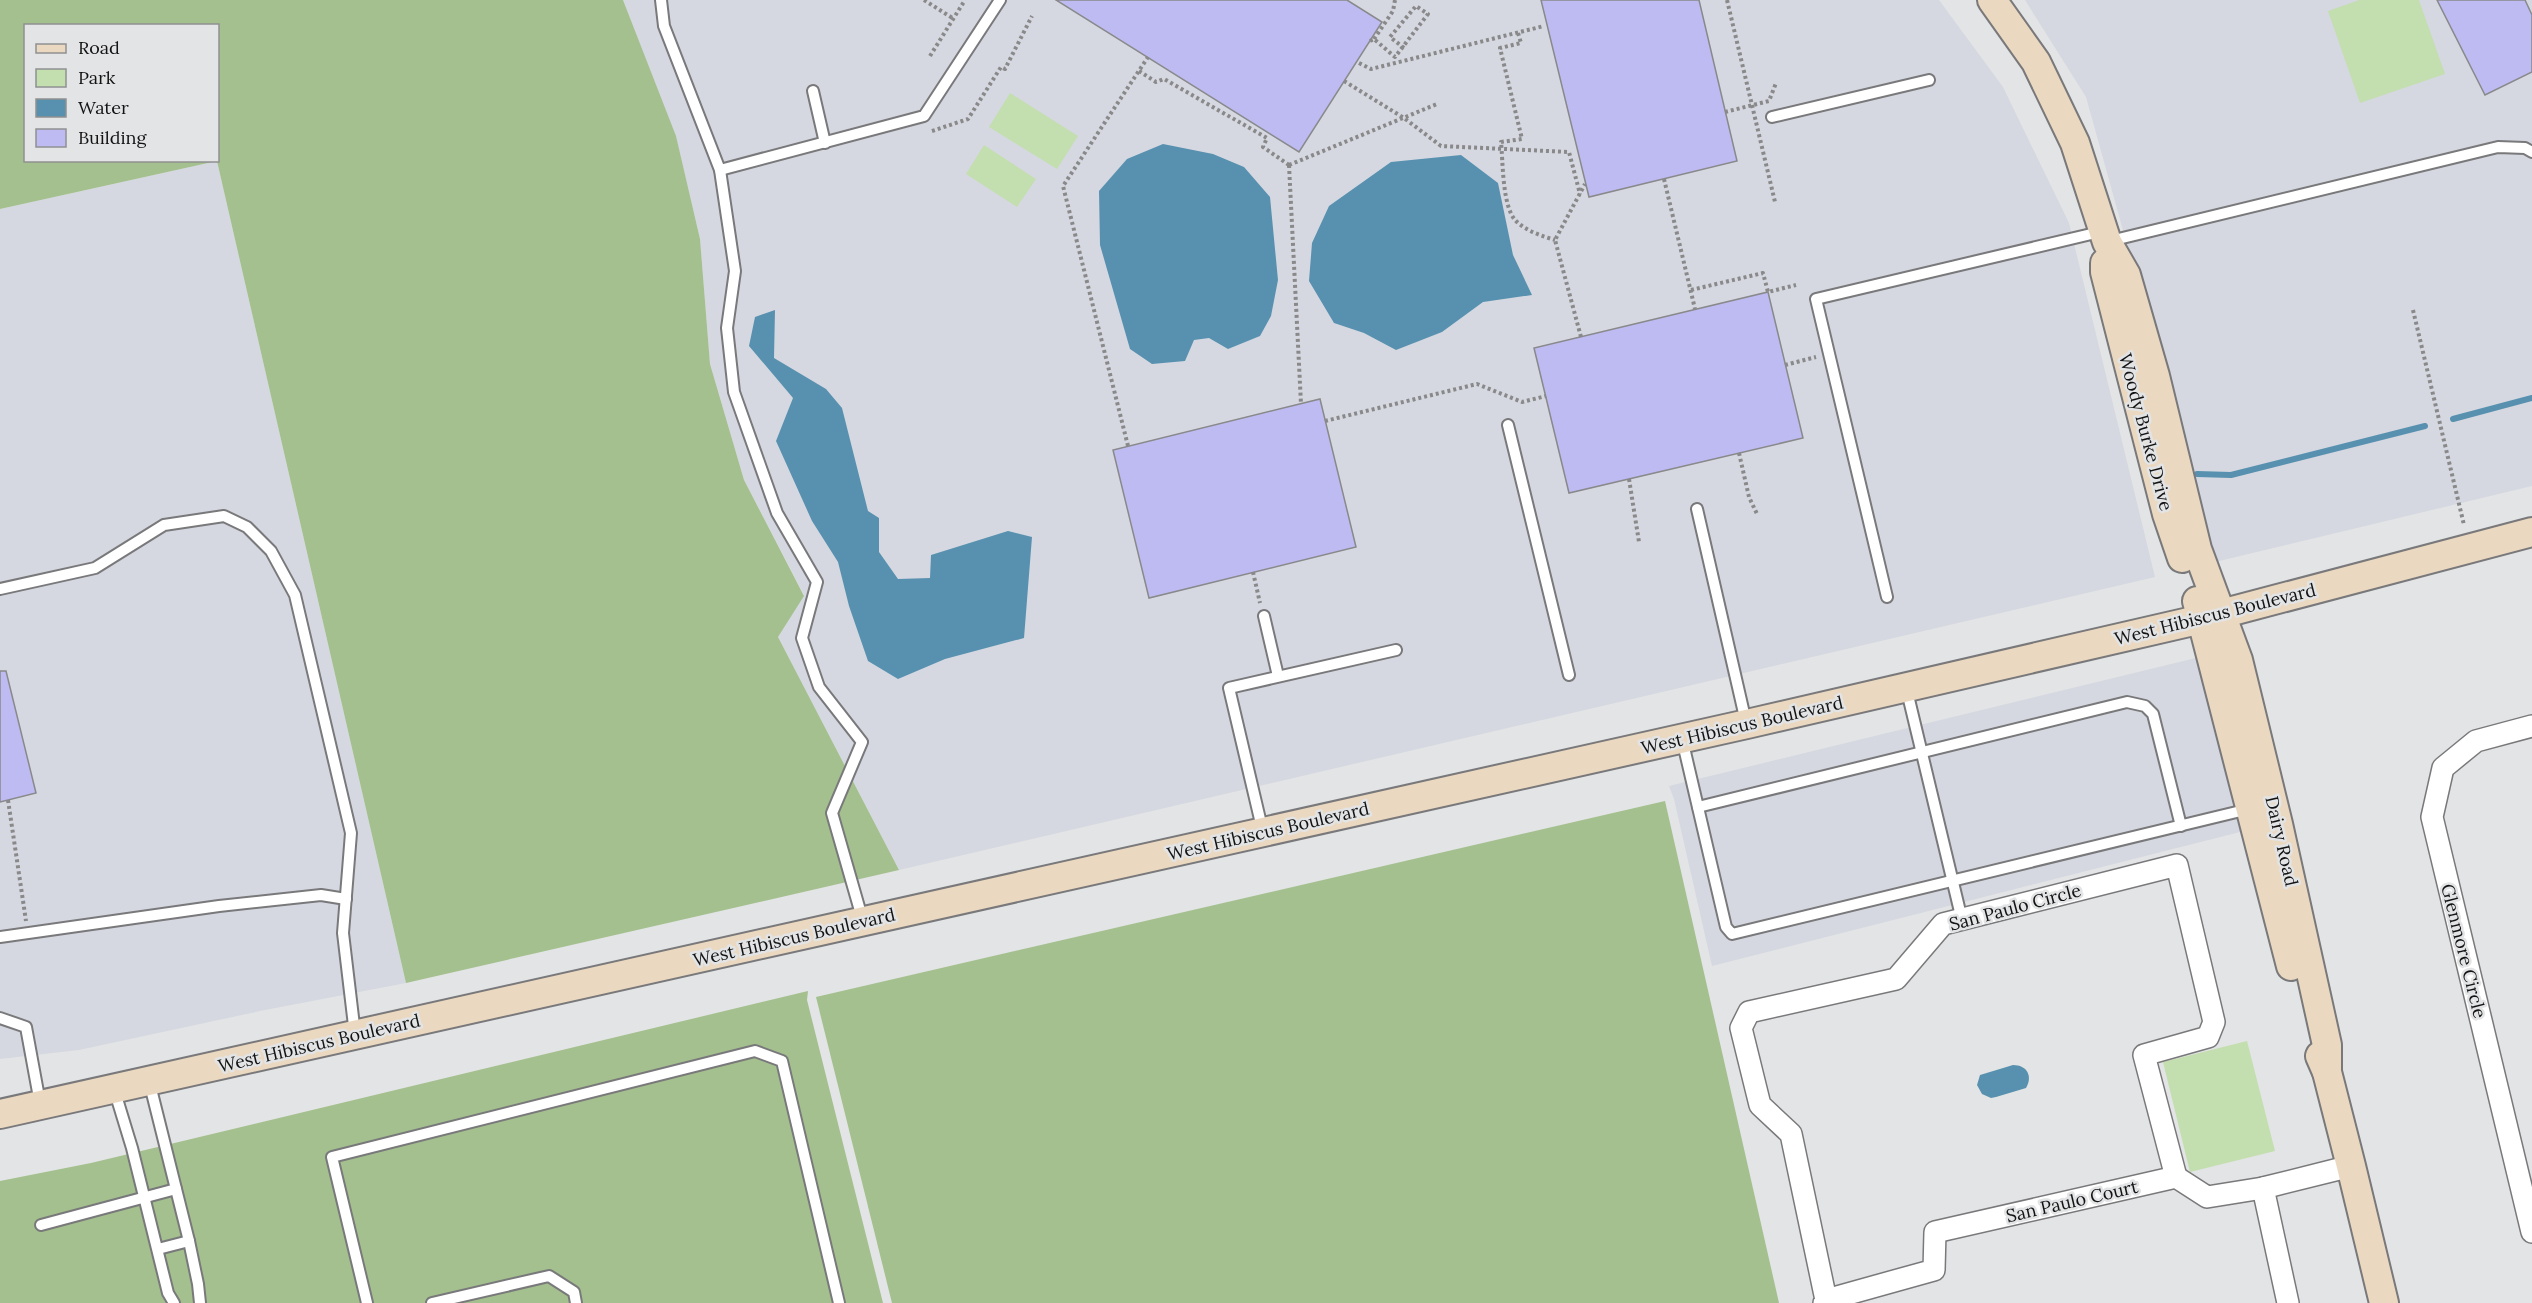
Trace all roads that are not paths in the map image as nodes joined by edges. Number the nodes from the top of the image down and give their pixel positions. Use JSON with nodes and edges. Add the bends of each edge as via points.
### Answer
{"nodes":[{"id":1,"x":661,"y":0,"type":"edge"},
{"id":2,"x":1000,"y":0,"type":"edge"},
{"id":3,"x":1992,"y":0,"type":"edge"},
{"id":4,"x":1929,"y":80,"type":"dead end"},
{"id":5,"x":813,"y":91,"type":"dead end"},
{"id":6,"x":1772,"y":117,"type":"dead end"},
{"id":7,"x":825,"y":142,"type":"junction"},
{"id":8,"x":2532,"y":152,"type":"edge"},
{"id":9,"x":720,"y":170,"type":"junction"},
{"id":10,"x":2105,"y":236,"type":"junction"},
{"id":11,"x":1508,"y":425,"type":"dead end"},
{"id":12,"x":1696,"y":510,"type":"dead end"},
{"id":13,"x":2532,"y":532,"type":"edge"},
{"id":14,"x":0,"y":589,"type":"edge"},
{"id":15,"x":1887,"y":597,"type":"dead end"},
{"id":16,"x":1263,"y":616,"type":"road end"},
{"id":17,"x":2212,"y":616,"type":"junction"},
{"id":18,"x":1396,"y":650,"type":"dead end"},
{"id":19,"x":1569,"y":675,"type":"dead end"},
{"id":20,"x":1278,"y":676,"type":"junction"},
{"id":21,"x":1906,"y":687,"type":"junction"},
{"id":22,"x":1747,"y":724,"type":"junction"},
{"id":23,"x":2532,"y":726,"type":"edge"},
{"id":24,"x":1682,"y":739,"type":"junction"},
{"id":25,"x":1922,"y":753,"type":"junction"},
{"id":26,"x":1698,"y":807,"type":"junction"},
{"id":27,"x":2261,"y":807,"type":"junction"},
{"id":28,"x":2181,"y":826,"type":"junction"},
{"id":29,"x":1263,"y":832,"type":"junction"},
{"id":30,"x":1953,"y":882,"type":"junction"},
{"id":31,"x":346,"y":898,"type":"junction"},
{"id":32,"x":1962,"y":920,"type":"junction"},
{"id":33,"x":863,"y":921,"type":"junction"},
{"id":34,"x":0,"y":937,"type":"edge"},
{"id":35,"x":0,"y":1018,"type":"edge"},
{"id":36,"x":355,"y":1035,"type":"junction"},
{"id":37,"x":149,"y":1081,"type":"junction"},
{"id":38,"x":114,"y":1089,"type":"junction"},
{"id":39,"x":41,"y":1105,"type":"junction"},
{"id":40,"x":0,"y":1114,"type":"edge"},
{"id":41,"x":2352,"y":1166,"type":"junction"},
{"id":42,"x":2176,"y":1178,"type":"junction"},
{"id":43,"x":2263,"y":1188,"type":"junction"},
{"id":44,"x":176,"y":1189,"type":"junction"},
{"id":45,"x":144,"y":1197,"type":"junction"},
{"id":46,"x":41,"y":1225,"type":"dead end"},
{"id":47,"x":2532,"y":1232,"type":"edge"},
{"id":48,"x":189,"y":1241,"type":"junction"},
{"id":49,"x":158,"y":1249,"type":"junction"},
{"id":50,"x":1825,"y":1302,"type":"edge"},
{"id":51,"x":174,"y":1303,"type":"edge"},
{"id":52,"x":200,"y":1303,"type":"edge"},
{"id":53,"x":367,"y":1303,"type":"edge"},
{"id":54,"x":432,"y":1303,"type":"edge"},
{"id":55,"x":576,"y":1303,"type":"edge"},
{"id":56,"x":839,"y":1303,"type":"edge"},
{"id":57,"x":2288,"y":1303,"type":"edge"},
{"id":58,"x":2384,"y":1303,"type":"edge"}],
"edges":[{"from":1,"to":9,"type":"lane","via":[[664,26]]},
{"from":2,"to":7,"type":"lane","via":[[924,116]]},
{"from":3,"to":10,"type":"street","name":"Woody Burke Drive","via":[[2036,62],[2075,143]]},
{"from":4,"to":6,"type":"lane"},
{"from":5,"to":7,"type":"lane"},
{"from":7,"to":9,"type":"lane"},
{"from":8,"to":10,"type":"lane","via":[[2498,147]]},
{"from":9,"to":33,"type":"lane","via":[[735,271],[727,327],[734,392],[777,513],[817,582],[802,638],[819,687],[862,742],[832,813]]},
{"from":10,"to":15,"type":"lane","via":[[1816,299]]},
{"from":10,"to":17,"type":"street","name":"Woody Burke Drive","via":[[2105,272],[2167,514]]},
{"from":11,"to":19,"type":"lane"},
{"from":12,"to":22,"type":"lane"},
{"from":13,"to":17,"type":"street","name":"West Hibiscus Boulevard"},
{"from":14,"to":31,"type":"lane","via":[[95,568],[164,525],[224,516],[247,527],[271,551],[295,596],[351,833]]},
{"from":16,"to":20,"type":"lane"},
{"from":17,"to":21,"type":"street","name":"West Hibiscus Boulevard"},
{"from":17,"to":27,"type":"street","name":"Dairy Road"},
{"from":18,"to":20,"type":"lane"},
{"from":20,"to":29,"type":"lane","via":[[1229,688]]},
{"from":21,"to":22,"type":"street","name":"West Hibiscus Boulevard"},
{"from":21,"to":25,"type":"lane"},
{"from":22,"to":24,"type":"street","name":"West Hibiscus Boulevard"},
{"from":23,"to":47,"type":"street","name":"Glenmore Circle","via":[[2476,741],[2443,768],[2432,817]]},
{"from":24,"to":26,"type":"lane"},
{"from":24,"to":29,"type":"street","name":"West Hibiscus Boulevard"},
{"from":25,"to":26,"type":"lane"},
{"from":25,"to":28,"type":"lane","via":[[2127,702],[2138,703],[2153,714]]},
{"from":25,"to":30,"type":"lane"},
{"from":26,"to":30,"type":"lane","via":[[1726,927],[1732,934]]},
{"from":27,"to":28,"type":"lane"},
{"from":27,"to":41,"type":"street","name":"Dairy Road","via":[[2313,1040],[2327,1071]]},
{"from":28,"to":30,"type":"lane"},
{"from":29,"to":33,"type":"street","name":"West Hibiscus Boulevard"},
{"from":30,"to":32,"type":"lane"},
{"from":31,"to":34,"type":"lane","via":[[321,894]]},
{"from":31,"to":36,"type":"lane","via":[[343,933]]},
{"from":32,"to":42,"type":"street","name":"San Paulo Circle","via":[[2177,865],[2214,1022],[2208,1036],[2144,1054]]},
{"from":32,"to":50,"type":"street","name":"San Paulo Circle","via":[[1943,924],[1896,979],[1749,1012],[1741,1028],[1761,1105],[1791,1134]]},
{"from":33,"to":36,"type":"street","name":"West Hibiscus Boulevard"},
{"from":35,"to":39,"type":"lane","via":[[27,1027]]},
{"from":36,"to":37,"type":"street","name":"West Hibiscus Boulevard"},
{"from":37,"to":38,"type":"street","name":"West Hibiscus Boulevard"},
{"from":37,"to":44,"type":"lane"},
{"from":38,"to":39,"type":"street","name":"West Hibiscus Boulevard"},
{"from":38,"to":45,"type":"lane"},
{"from":39,"to":40,"type":"street","name":"West Hibiscus Boulevard"},
{"from":41,"to":43,"type":"street"},
{"from":41,"to":58,"type":"street","name":"Dairy Road"},
{"from":42,"to":43,"type":"street","via":[[2207,1197]]},
{"from":42,"to":50,"type":"street","name":"San Paulo Court","via":[[1935,1232],[1934,1270]]},
{"from":43,"to":57,"type":"street"},
{"from":44,"to":45,"type":"lane"},
{"from":44,"to":48,"type":"lane"},
{"from":45,"to":46,"type":"lane"},
{"from":45,"to":49,"type":"lane"},
{"from":48,"to":49,"type":"lane"},
{"from":48,"to":52,"type":"lane"},
{"from":49,"to":51,"type":"lane"},
{"from":53,"to":56,"type":"lane","via":[[332,1157],[755,1051],[782,1061]]},
{"from":54,"to":55,"type":"lane","via":[[549,1276],[574,1292]]}]}
